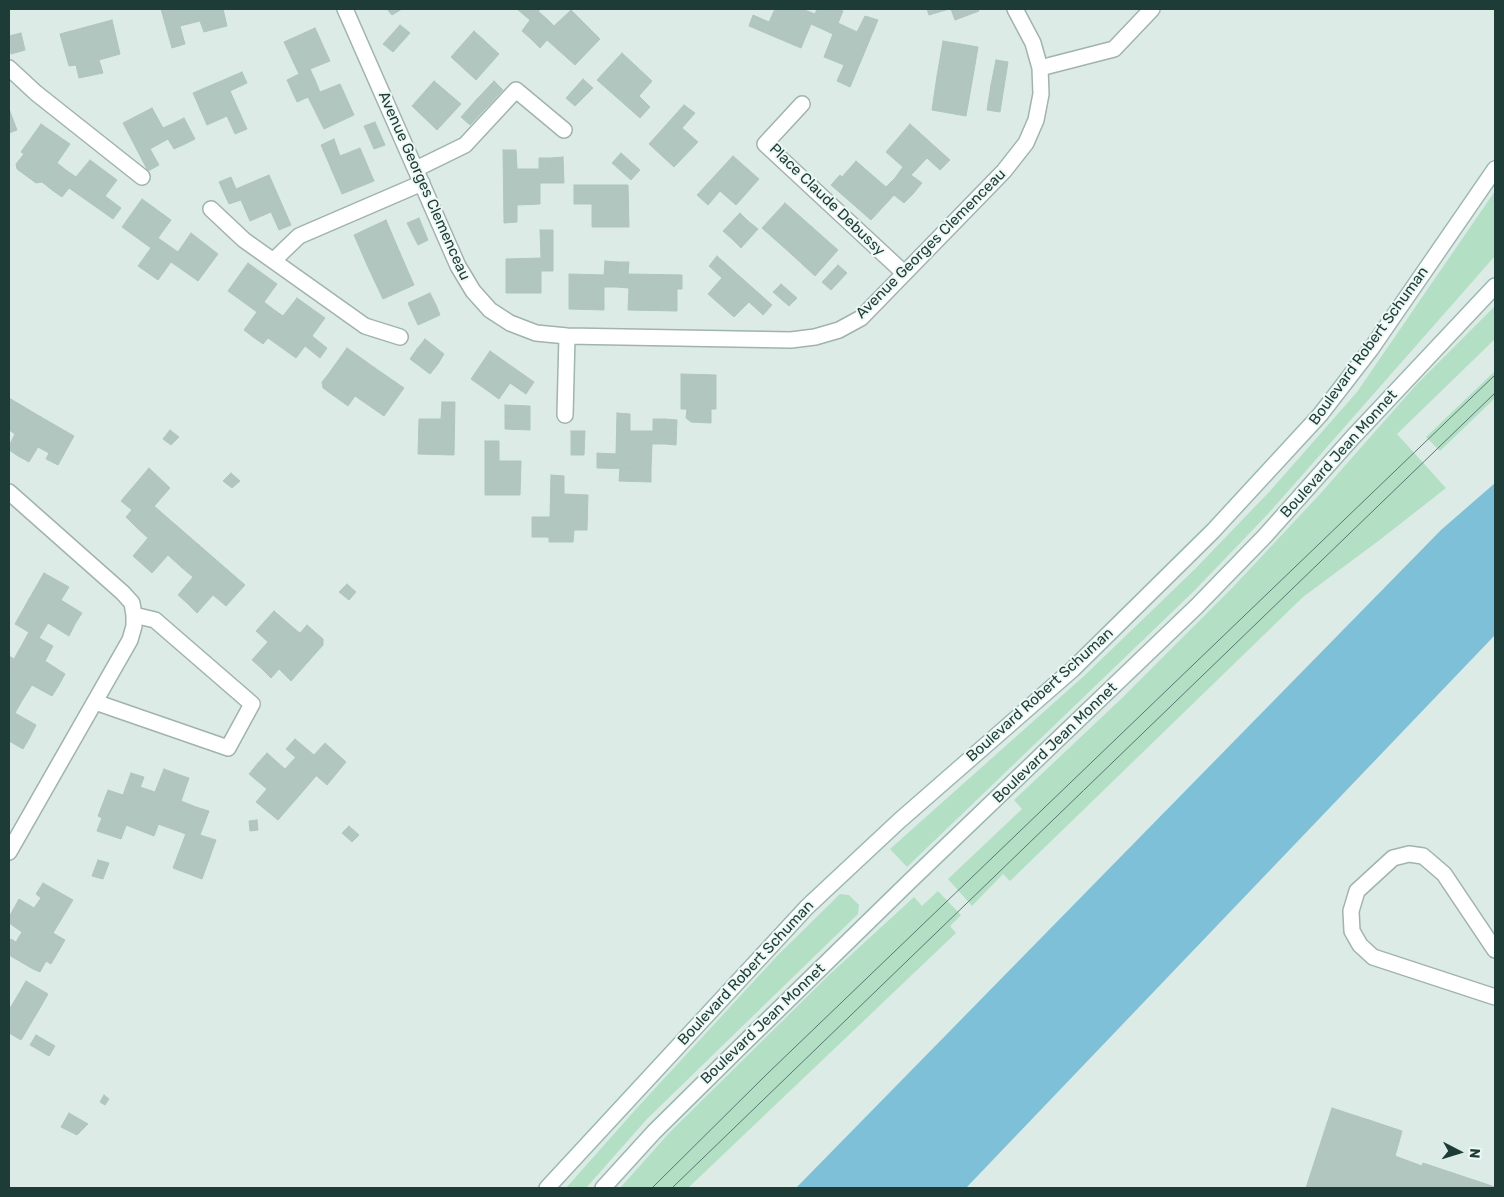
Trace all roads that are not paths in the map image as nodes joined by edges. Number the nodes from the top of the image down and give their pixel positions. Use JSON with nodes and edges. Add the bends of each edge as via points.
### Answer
{"nodes":[{"id":1,"x":345,"y":9,"type":"edge"},
{"id":2,"x":1015,"y":9,"type":"edge"},
{"id":3,"x":1152,"y":9,"type":"edge"},
{"id":4,"x":9,"y":68,"type":"edge"},
{"id":5,"x":1040,"y":68,"type":"junction"},
{"id":6,"x":802,"y":104,"type":"dead end"},
{"id":7,"x":564,"y":130,"type":"dead end"},
{"id":8,"x":1495,"y":169,"type":"edge"},
{"id":9,"x":419,"y":176,"type":"junction"},
{"id":10,"x":142,"y":177,"type":"dead end"},
{"id":11,"x":211,"y":209,"type":"dead end"},
{"id":12,"x":274,"y":260,"type":"junction"},
{"id":13,"x":904,"y":273,"type":"junction"},
{"id":14,"x":1495,"y":286,"type":"edge"},
{"id":15,"x":567,"y":336,"type":"junction"},
{"id":16,"x":400,"y":337,"type":"dead end"},
{"id":17,"x":565,"y":415,"type":"dead end"},
{"id":18,"x":9,"y":492,"type":"edge"},
{"id":19,"x":134,"y":615,"type":"junction"},
{"id":20,"x":95,"y":702,"type":"junction"},
{"id":21,"x":9,"y":852,"type":"edge"},
{"id":22,"x":1495,"y":950,"type":"edge"},
{"id":23,"x":1495,"y":996,"type":"edge"},
{"id":24,"x":547,"y":1188,"type":"edge"},
{"id":25,"x":603,"y":1188,"type":"edge"}],
"edges":[{"from":1,"to":9,"type":"street","name":"Avenue Georges Clemenceau"},
{"from":2,"to":5,"type":"street","name":"Avenue Georges Clemenceau","via":[[1033,43]]},
{"from":3,"to":5,"type":"street","via":[[1114,49]]},
{"from":4,"to":10,"type":"street"},
{"from":5,"to":13,"type":"street","name":"Avenue Georges Clemenceau","via":[[1041,94],[1036,120],[1026,143]]},
{"from":6,"to":13,"type":"street","name":"Place Claude Debussy","via":[[765,144]]},
{"from":7,"to":9,"type":"street","via":[[516,90],[464,144]]},
{"from":8,"to":24,"type":"street","name":"Boulevard Robert Schuman","via":[[1320,415],[1213,531],[1073,669],[899,821],[807,907]]},
{"from":9,"to":12,"type":"street","via":[[299,236]]},
{"from":9,"to":15,"type":"street","name":"Avenue Georges Clemenceau","via":[[458,266],[473,292],[490,310],[510,323],[536,333]]},
{"from":11,"to":12,"type":"street","via":[[244,240]]},
{"from":12,"to":16,"type":"street","via":[[365,326]]},
{"from":13,"to":15,"type":"street","name":"Avenue Georges Clemenceau","via":[[861,318],[839,330],[815,337],[791,340]]},
{"from":14,"to":25,"type":"street","name":"Boulevard Jean Monnet","via":[[1196,607],[895,895],[654,1132]]},
{"from":15,"to":17,"type":"street"},
{"from":18,"to":19,"type":"street","via":[[123,593],[132,603]]},
{"from":19,"to":20,"type":"street","via":[[130,640]]},
{"from":19,"to":20,"type":"street","via":[[155,620],[252,704],[228,748]]},
{"from":20,"to":21,"type":"street"},
{"from":22,"to":23,"type":"street","via":[[1444,874],[1423,856],[1409,854],[1393,858],[1357,891],[1351,911],[1352,931],[1360,945],[1373,957]]}]}
